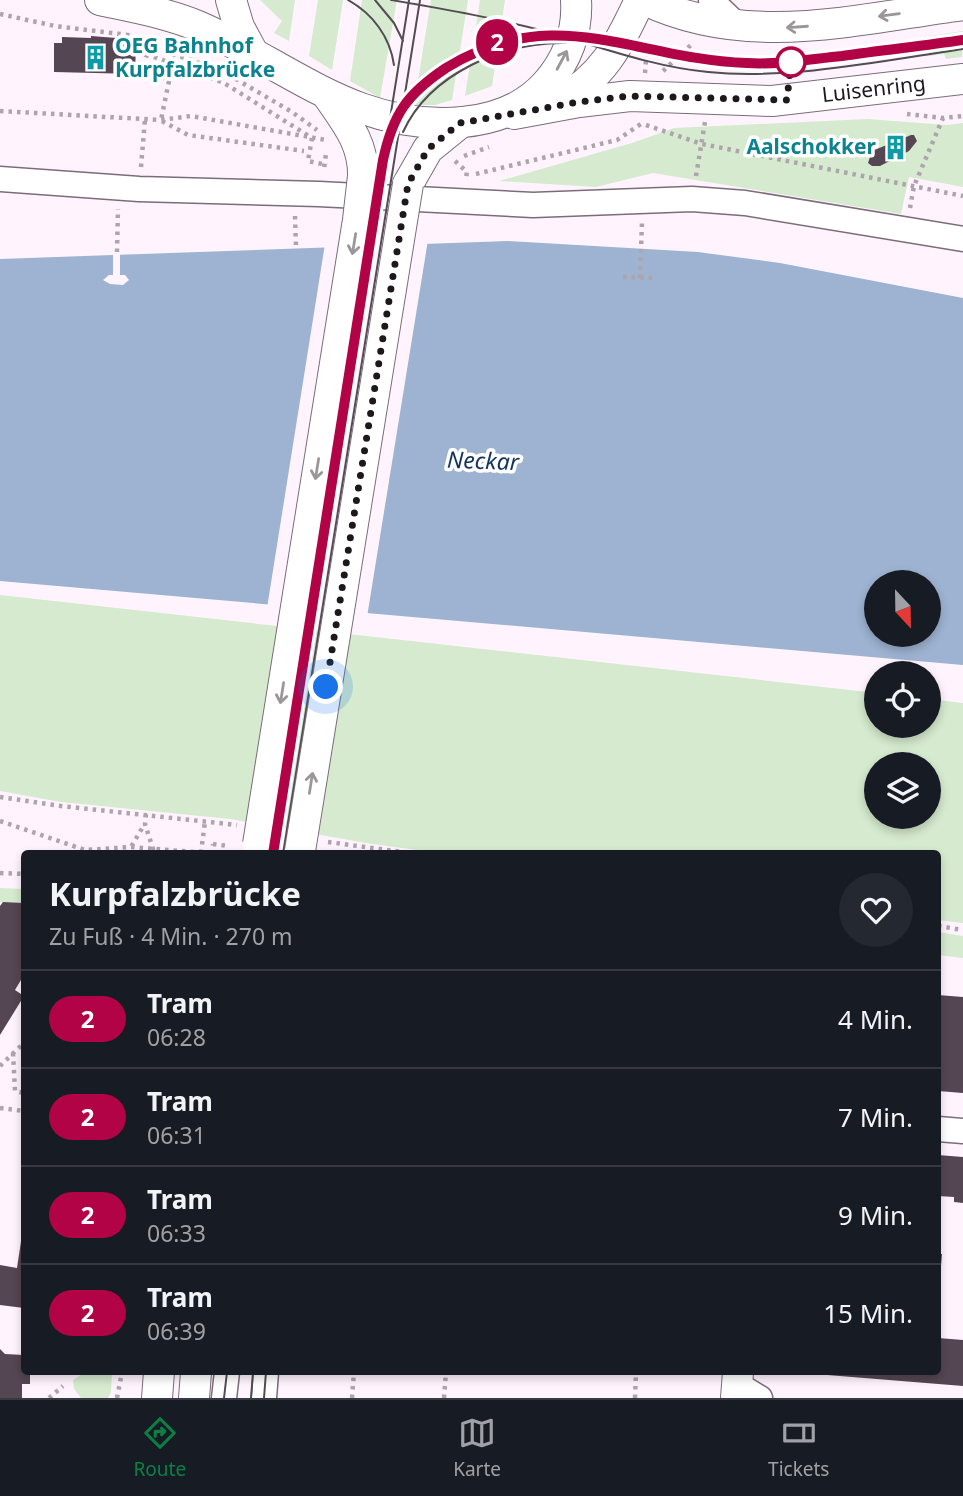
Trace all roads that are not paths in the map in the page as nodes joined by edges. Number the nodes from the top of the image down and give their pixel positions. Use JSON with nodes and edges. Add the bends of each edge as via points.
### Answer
{"nodes":[{"id":1,"x":100,"y":0,"type":"edge"},
{"id":2,"x":231,"y":0,"type":"edge"},
{"id":3,"x":576,"y":0,"type":"edge"},
{"id":4,"x":711,"y":0,"type":"edge"},
{"id":5,"x":655,"y":5,"type":"edge"},
{"id":6,"x":926,"y":5,"type":"edge"},
{"id":7,"x":963,"y":5,"type":"edge"},
{"id":8,"x":739,"y":27,"type":"junction"},
{"id":9,"x":252,"y":51,"type":"junction"},
{"id":10,"x":963,"y":79,"type":"edge"},
{"id":11,"x":328,"y":96,"type":"junction"},
{"id":12,"x":547,"y":108,"type":"junction"},
{"id":13,"x":460,"y":123,"type":"junction"},
{"id":14,"x":493,"y":132,"type":"junction"},
{"id":15,"x":0,"y":179,"type":"edge"},
{"id":16,"x":963,"y":240,"type":"edge"},
{"id":17,"x":246,"y":842,"type":"edge"},
{"id":18,"x":306,"y":848,"type":"edge"},
{"id":19,"x":941,"y":1129,"type":"edge"},
{"id":20,"x":963,"y":1131,"type":"edge"},
{"id":21,"x":159,"y":1375,"type":"edge"},
{"id":22,"x":196,"y":1375,"type":"edge"},
{"id":23,"x":227,"y":1375,"type":"edge"},
{"id":24,"x":266,"y":1375,"type":"edge"},
{"id":25,"x":157,"y":1398,"type":"edge"},
{"id":26,"x":194,"y":1398,"type":"edge"},
{"id":27,"x":224,"y":1398,"type":"edge"},
{"id":28,"x":264,"y":1398,"type":"edge"}],
"edges":[{"from":1,"to":9,"type":"main road","via":[[195,24]]},
{"from":2,"to":9,"type":"main road"},
{"from":14,"to":3,"type":"main road","one_way":true,"via":[[564,60],[572,39]]},
{"from":4,"to":8,"type":"street"},
{"from":5,"to":8,"type":"main road"},
{"from":5,"to":12,"type":"main road","via":[[581,87]]},
{"from":6,"to":7,"type":"main road"},
{"from":6,"to":8,"type":"main road","one_way":true,"via":[[814,25]]},
{"from":9,"to":11,"type":"main road"},
{"from":10,"to":12,"type":"main road","name":"Luisenring","via":[[802,99],[677,98],[643,109],[595,100]]},
{"from":11,"to":13,"type":"main road","via":[[395,119]]},
{"from":11,"to":17,"type":"main road","one_way":true,"bridge":true,"via":[[358,142],[363,176]]},
{"from":12,"to":14,"type":"main road","name":"Luisenring"},
{"from":13,"to":14,"type":"main road"},
{"from":18,"to":13,"type":"main road","one_way":true,"bridge":true,"via":[[408,184],[428,149]]},
{"from":15,"to":16,"type":"street","via":[[533,205],[692,199],[745,203]]},
{"from":19,"to":20,"type":"street"},
{"from":21,"to":25,"type":"main road"},
{"from":22,"to":26,"type":"main road"},
{"from":23,"to":27,"type":"street"},
{"from":24,"to":28,"type":"street"}]}
